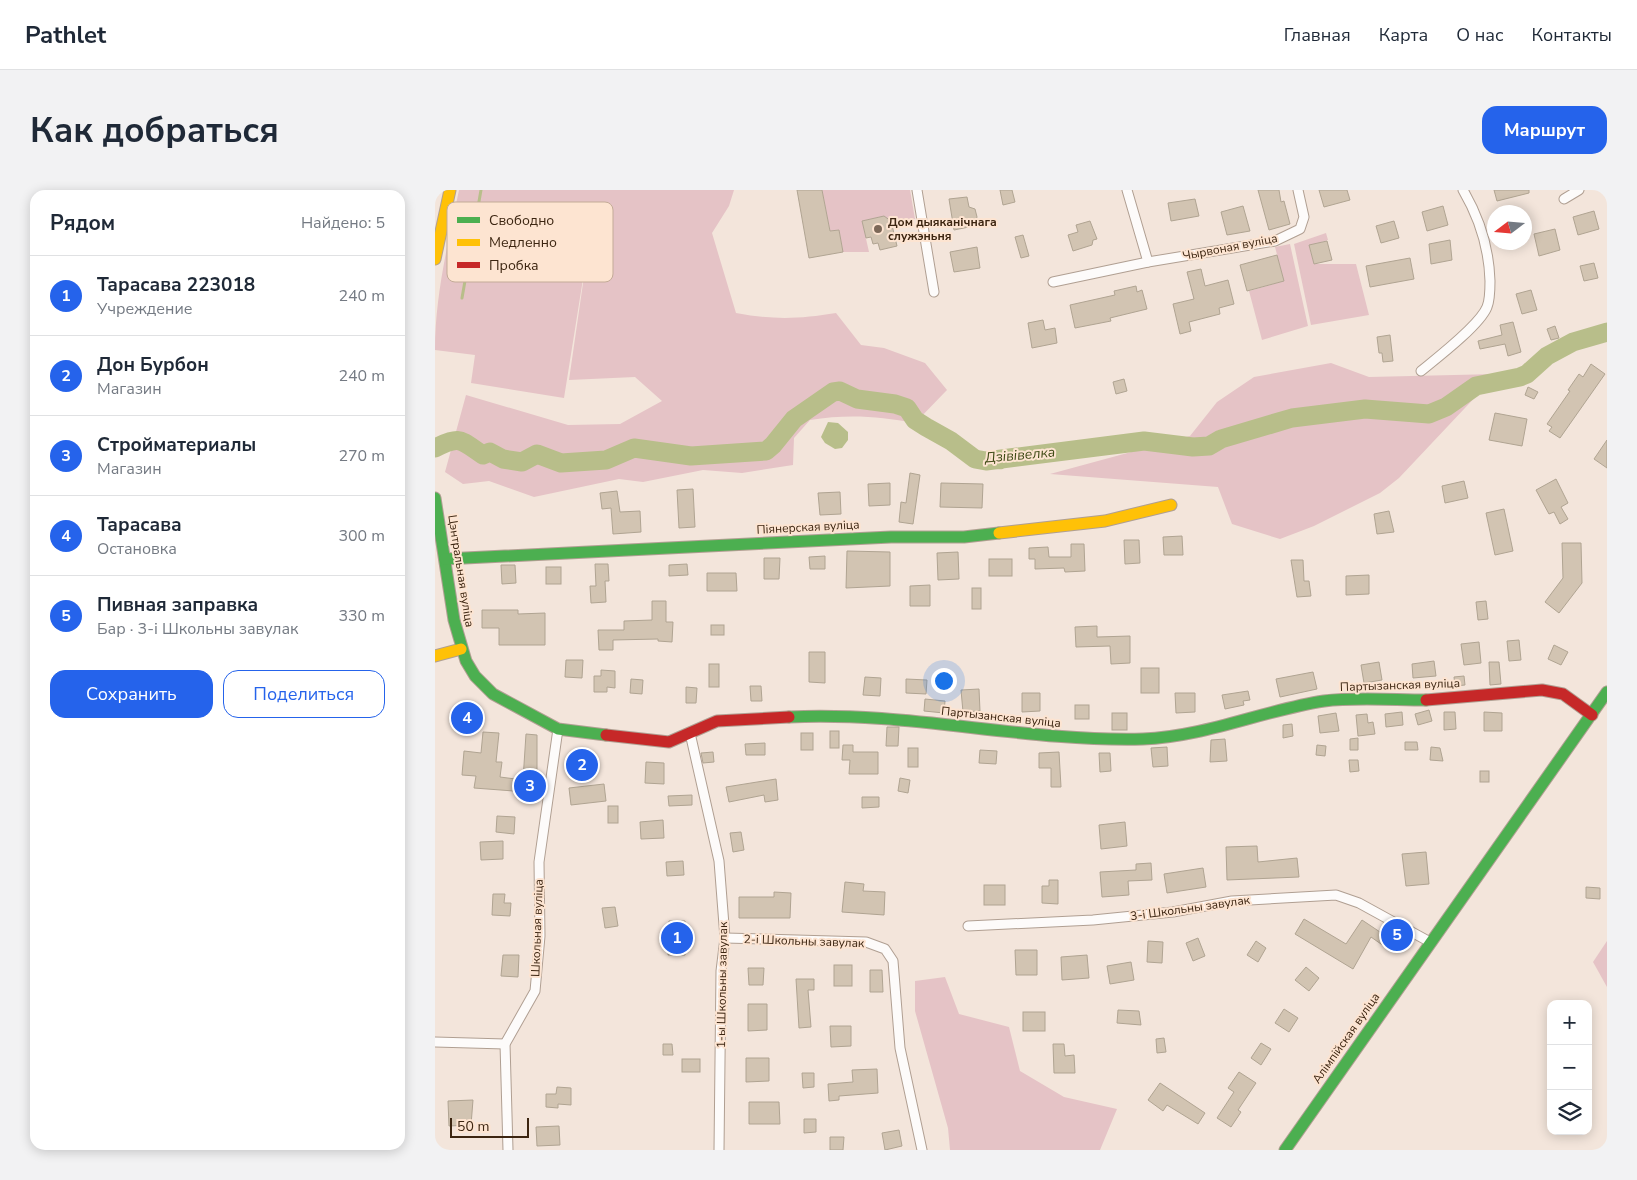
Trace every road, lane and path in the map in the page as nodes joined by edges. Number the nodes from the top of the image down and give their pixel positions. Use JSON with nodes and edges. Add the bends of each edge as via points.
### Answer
{"nodes":[{"id":1,"x":917,"y":190,"type":"edge"},
{"id":2,"x":1127,"y":190,"type":"edge"},
{"id":3,"x":1298,"y":190,"type":"edge"},
{"id":4,"x":1463,"y":190,"type":"edge"},
{"id":5,"x":1579,"y":190,"type":"edge"},
{"id":6,"x":1564,"y":199,"type":"dead end"},
{"id":7,"x":447,"y":204,"type":"edge"},
{"id":8,"x":435,"y":259,"type":"edge"},
{"id":9,"x":1148,"y":262,"type":"junction"},
{"id":10,"x":1053,"y":282,"type":"dead end"},
{"id":11,"x":934,"y":292,"type":"dead end"},
{"id":12,"x":1421,"y":371,"type":"dead end"},
{"id":13,"x":435,"y":498,"type":"edge"},
{"id":14,"x":1171,"y":505,"type":"dead end"},
{"id":15,"x":445,"y":559,"type":"junction"},
{"id":16,"x":461,"y":649,"type":"junction"},
{"id":17,"x":435,"y":656,"type":"edge"},
{"id":18,"x":1607,"y":692,"type":"edge"},
{"id":19,"x":1591,"y":714,"type":"junction"},
{"id":20,"x":558,"y":728,"type":"junction"},
{"id":21,"x":690,"y":733,"type":"junction"},
{"id":22,"x":968,"y":926,"type":"dead end"},
{"id":23,"x":725,"y":938,"type":"junction"},
{"id":24,"x":1429,"y":942,"type":"junction"},
{"id":25,"x":435,"y":1042,"type":"edge"},
{"id":26,"x":505,"y":1044,"type":"junction"},
{"id":27,"x":508,"y":1150,"type":"edge"},
{"id":28,"x":719,"y":1150,"type":"edge"},
{"id":29,"x":922,"y":1150,"type":"edge"},
{"id":30,"x":1285,"y":1150,"type":"edge"}],
"edges":[{"from":1,"to":11,"type":"street"},
{"from":2,"to":9,"type":"street"},
{"from":3,"to":9,"type":"street","name":"Чырвоная вуліца","via":[[1305,217],[1300,229],[1275,241]]},
{"from":4,"to":12,"type":"street","via":[[1480,222],[1487,247],[1490,286],[1487,308],[1480,319]]},
{"from":5,"to":6,"type":"street"},
{"from":7,"to":8,"type":"street"},
{"from":9,"to":10,"type":"street","name":"Чырвоная вуліца"},
{"from":13,"to":15,"type":"street","name":"Цэнтральная вуліца"},
{"from":14,"to":15,"type":"street","name":"Піянерская вуліца","via":[[1105,521],[963,538],[891,537]]},
{"from":15,"to":16,"type":"street","name":"Цэнтральная вуліца","via":[[453,620]]},
{"from":16,"to":17,"type":"street"},
{"from":16,"to":20,"type":"street","name":"Партызанская вуліца","via":[[475,676],[488,691]]},
{"from":18,"to":19,"type":"street","name":"Алімпійская вуліца"},
{"from":19,"to":21,"type":"street","name":"Партызанская вуліца","via":[[1563,694],[1542,690],[1435,700],[1325,701],[1145,739],[1017,734],[911,720],[829,715],[717,721]]},
{"from":19,"to":24,"type":"street","name":"Алімпійская вуліца"},
{"from":20,"to":21,"type":"street","name":"Партызанская вуліца","via":[[669,742]]},
{"from":20,"to":26,"type":"street","name":"Школьная вуліца","via":[[539,862],[540,936],[535,990]]},
{"from":21,"to":23,"type":"street","name":"1-ы Школьны завулак","via":[[719,861]]},
{"from":22,"to":24,"type":"street","name":"3-і Школьны завулак","via":[[1093,920],[1173,912],[1232,901],[1336,895],[1359,903]]},
{"from":23,"to":28,"type":"street","name":"1-ы Школьны завулак","via":[[721,971]]},
{"from":23,"to":29,"type":"street","name":"2-і Школьны завулак","via":[[866,942],[885,949],[893,961],[900,1048]]},
{"from":24,"to":30,"type":"street","name":"Алімпійская вуліца"},
{"from":25,"to":26,"type":"street"},
{"from":26,"to":27,"type":"street"}]}
